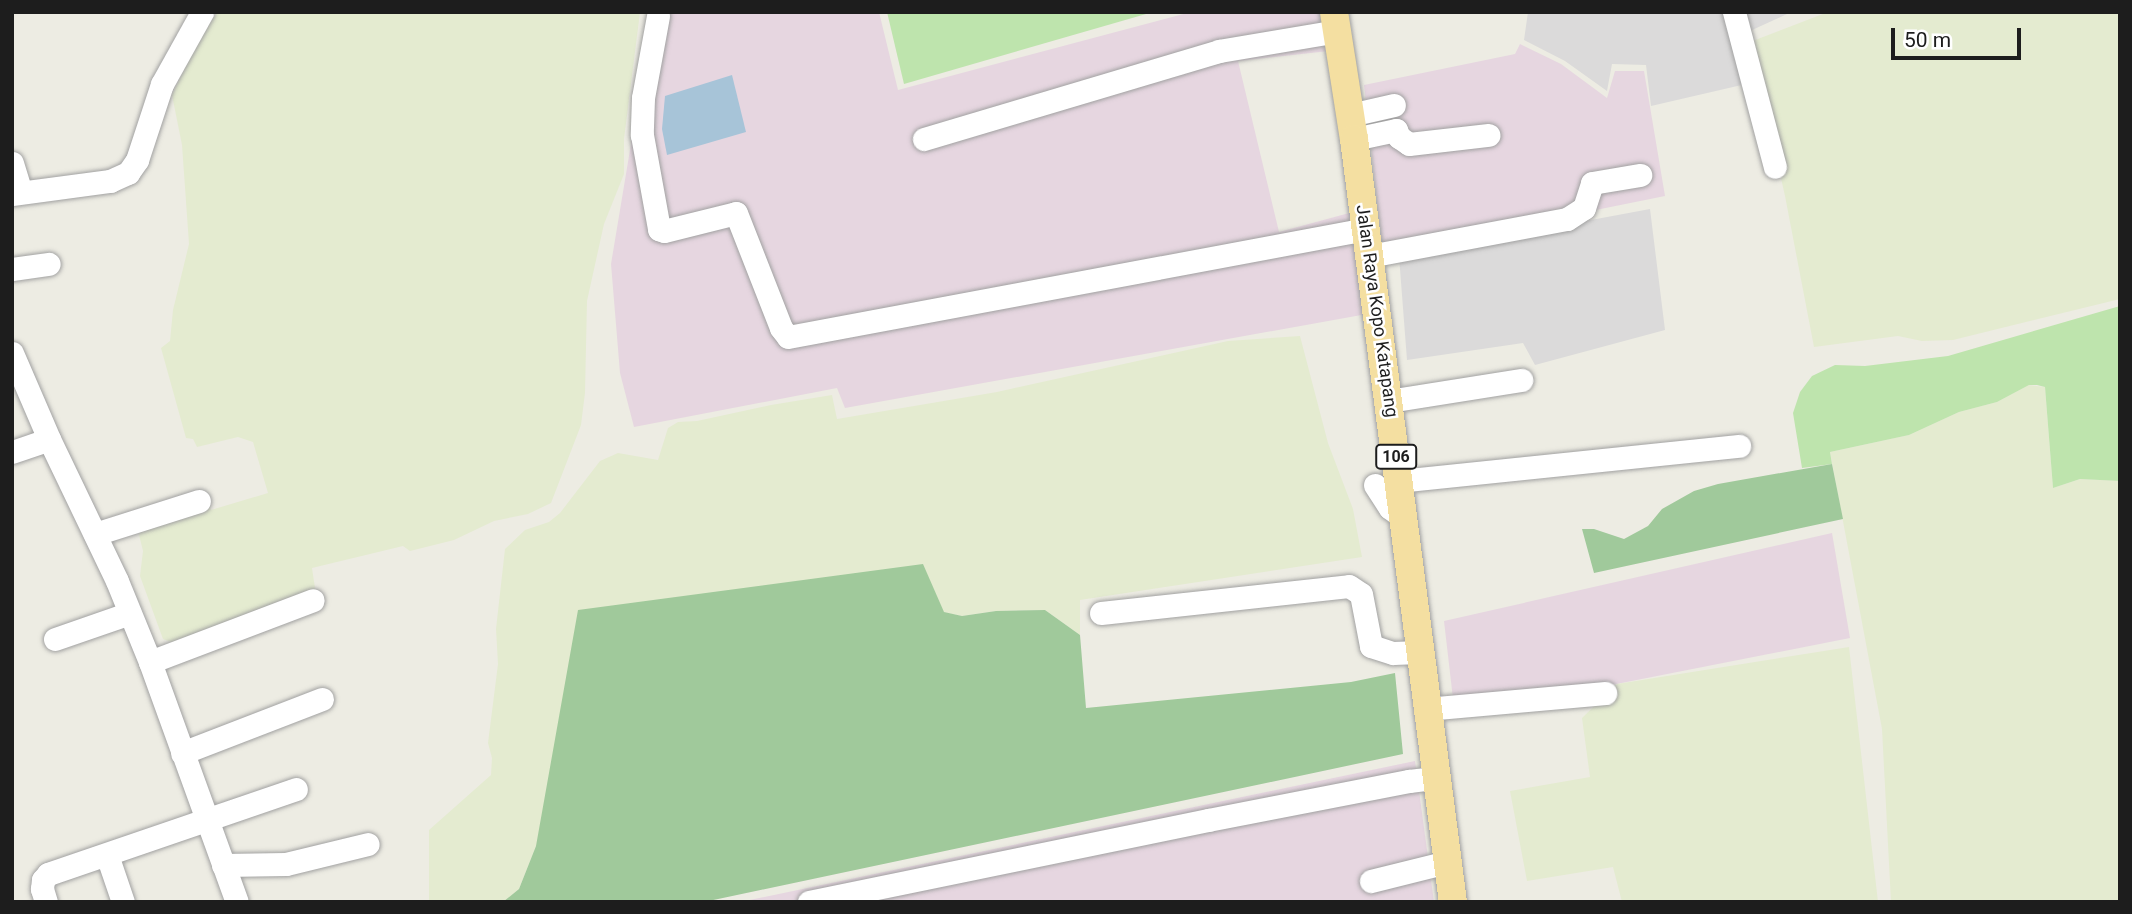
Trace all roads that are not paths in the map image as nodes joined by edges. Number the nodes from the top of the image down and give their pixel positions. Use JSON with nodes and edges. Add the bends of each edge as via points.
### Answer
{"nodes":[{"id":1,"x":202,"y":12,"type":"edge"},
{"id":2,"x":1734,"y":12,"type":"edge"},
{"id":3,"x":659,"y":16,"type":"dead end"},
{"id":4,"x":1336,"y":22,"type":"edge"},
{"id":5,"x":1352,"y":127,"type":"junction"},
{"id":6,"x":1396,"y":130,"type":"junction"},
{"id":7,"x":1488,"y":135,"type":"dead end"},
{"id":8,"x":924,"y":139,"type":"dead end"},
{"id":9,"x":12,"y":163,"type":"edge"},
{"id":10,"x":1775,"y":166,"type":"dead end"},
{"id":11,"x":1640,"y":175,"type":"dead end"},
{"id":12,"x":17,"y":193,"type":"edge"},
{"id":13,"x":1367,"y":243,"type":"junction"},
{"id":14,"x":49,"y":264,"type":"dead end"},
{"id":15,"x":12,"y":269,"type":"edge"},
{"id":16,"x":12,"y":353,"type":"edge"},
{"id":17,"x":1521,"y":380,"type":"dead end"},
{"id":18,"x":19,"y":386,"type":"edge"},
{"id":19,"x":1388,"y":401,"type":"junction"},
{"id":20,"x":49,"y":439,"type":"junction"},
{"id":21,"x":1739,"y":446,"type":"dead end"},
{"id":22,"x":12,"y":452,"type":"edge"},
{"id":23,"x":1387,"y":483,"type":"junction"},
{"id":24,"x":198,"y":501,"type":"dead end"},
{"id":25,"x":95,"y":534,"type":"junction"},
{"id":26,"x":313,"y":600,"type":"dead end"},
{"id":27,"x":131,"y":613,"type":"junction"},
{"id":28,"x":1101,"y":613,"type":"dead end"},
{"id":29,"x":55,"y":639,"type":"dead end"},
{"id":30,"x":1420,"y":652,"type":"junction"},
{"id":31,"x":150,"y":662,"type":"junction"},
{"id":32,"x":1605,"y":693,"type":"dead end"},
{"id":33,"x":322,"y":699,"type":"dead end"},
{"id":34,"x":1426,"y":709,"type":"junction"},
{"id":35,"x":182,"y":753,"type":"junction"},
{"id":36,"x":1435,"y":778,"type":"junction"},
{"id":37,"x":296,"y":789,"type":"dead end"},
{"id":38,"x":207,"y":820,"type":"junction"},
{"id":39,"x":368,"y":844,"type":"dead end"},
{"id":40,"x":107,"y":855,"type":"junction"},
{"id":41,"x":1447,"y":862,"type":"junction"},
{"id":42,"x":223,"y":865,"type":"junction"},
{"id":43,"x":1371,"y":881,"type":"dead end"},
{"id":44,"x":46,"y":902,"type":"edge"},
{"id":45,"x":123,"y":902,"type":"edge"},
{"id":46,"x":237,"y":902,"type":"edge"},
{"id":47,"x":809,"y":902,"type":"edge"},
{"id":48,"x":1453,"y":902,"type":"edge"}],
"edges":[{"from":1,"to":12,"type":"street","via":[[162,84],[137,160],[128,173],[110,181]]},
{"from":2,"to":10,"type":"street"},
{"from":3,"to":13,"type":"street","via":[[643,98],[642,135],[659,229],[736,213],[788,337]]},
{"from":4,"to":5,"type":"main road","name":"Jalan Raya Kopo Katapang","number":"106"},
{"from":4,"to":8,"type":"street","via":[[1219,51]]},
{"from":5,"to":6,"type":"street"},
{"from":5,"to":6,"type":"street","via":[[1394,97]]},
{"from":5,"to":13,"type":"main road","name":"Jalan Raya Kopo Katapang","number":"106"},
{"from":6,"to":7,"type":"street","via":[[1409,144]]},
{"from":9,"to":12,"type":"street"},
{"from":11,"to":13,"type":"street","via":[[1592,183],[1584,208],[1567,219]]},
{"from":13,"to":19,"type":"main road","name":"Jalan Raya Kopo Katapang","number":"106"},
{"from":14,"to":15,"type":"street"},
{"from":16,"to":18,"type":"street"},
{"from":17,"to":19,"type":"street"},
{"from":18,"to":20,"type":"street"},
{"from":19,"to":23,"type":"main road","name":"Jalan Raya Kopo Katapang","number":"106"},
{"from":20,"to":22,"type":"street"},
{"from":20,"to":25,"type":"street"},
{"from":21,"to":23,"type":"street"},
{"from":23,"to":30,"type":"main road","name":"Jalan Raya Kopo Katapang","number":"106","via":[[1404,519]]},
{"from":24,"to":25,"type":"street"},
{"from":25,"to":27,"type":"street"},
{"from":26,"to":31,"type":"street"},
{"from":27,"to":29,"type":"street"},
{"from":27,"to":31,"type":"street"},
{"from":28,"to":30,"type":"street","via":[[1349,586],[1361,594],[1371,646],[1393,653]]},
{"from":30,"to":34,"type":"main road","name":"Jalan Raya Kopo Katapang","number":"106"},
{"from":31,"to":35,"type":"street"},
{"from":32,"to":34,"type":"street"},
{"from":33,"to":35,"type":"street"},
{"from":34,"to":36,"type":"main road","name":"Jalan Raya Kopo Katapang","number":"106"},
{"from":35,"to":38,"type":"street"},
{"from":36,"to":41,"type":"main road","name":"Jalan Raya Kopo Katapang","number":"106"},
{"from":36,"to":47,"type":"street"},
{"from":37,"to":38,"type":"street"},
{"from":38,"to":40,"type":"street"},
{"from":38,"to":42,"type":"street"},
{"from":39,"to":42,"type":"street","via":[[286,864]]},
{"from":40,"to":44,"type":"street","via":[[48,874],[42,889]]},
{"from":40,"to":45,"type":"street"},
{"from":41,"to":43,"type":"street"},
{"from":41,"to":48,"type":"main road","name":"Jalan Raya Kopo Katapang","number":"106"},
{"from":42,"to":46,"type":"street"}]}
